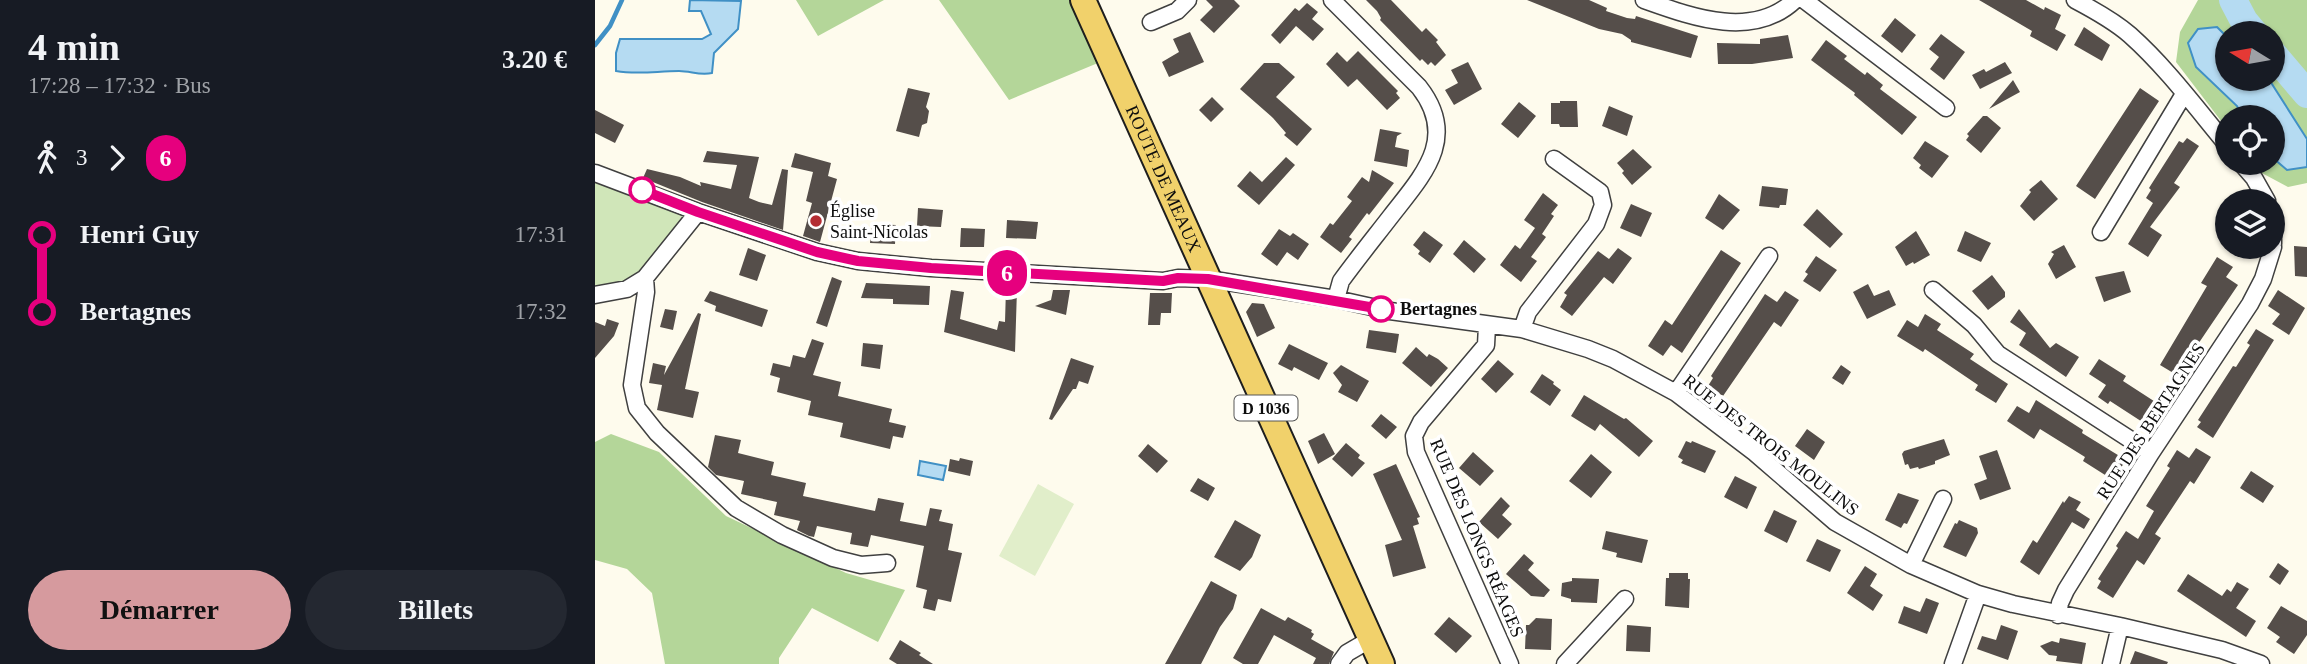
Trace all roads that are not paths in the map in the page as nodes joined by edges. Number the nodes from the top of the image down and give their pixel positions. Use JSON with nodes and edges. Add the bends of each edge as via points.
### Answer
{"nodes":[{"id":1,"x":1083,"y":0,"type":"edge"},
{"id":2,"x":1188,"y":0,"type":"edge"},
{"id":3,"x":1332,"y":0,"type":"edge"},
{"id":4,"x":1644,"y":0,"type":"edge"},
{"id":5,"x":1795,"y":0,"type":"edge"},
{"id":6,"x":1804,"y":0,"type":"edge"},
{"id":7,"x":2075,"y":0,"type":"edge"},
{"id":8,"x":1151,"y":22,"type":"dead end"},
{"id":9,"x":2184,"y":94,"type":"junction"},
{"id":10,"x":1946,"y":108,"type":"dead end"},
{"id":11,"x":2215,"y":131,"type":"edge"},
{"id":12,"x":1554,"y":159,"type":"dead end"},
{"id":13,"x":595,"y":173,"type":"edge"},
{"id":14,"x":698,"y":212,"type":"junction"},
{"id":15,"x":2101,"y":232,"type":"dead end"},
{"id":16,"x":1769,"y":256,"type":"dead end"},
{"id":17,"x":2269,"y":259,"type":"edge"},
{"id":18,"x":645,"y":278,"type":"junction"},
{"id":19,"x":1208,"y":279,"type":"junction"},
{"id":20,"x":1933,"y":290,"type":"dead end"},
{"id":21,"x":595,"y":295,"type":"edge"},
{"id":22,"x":1336,"y":299,"type":"junction"},
{"id":23,"x":1487,"y":326,"type":"junction"},
{"id":24,"x":1522,"y":329,"type":"junction"},
{"id":25,"x":1676,"y":393,"type":"junction"},
{"id":26,"x":2151,"y":453,"type":"junction"},
{"id":27,"x":1943,"y":499,"type":"dead end"},
{"id":28,"x":887,"y":563,"type":"dead end"},
{"id":29,"x":1911,"y":565,"type":"junction"},
{"id":30,"x":1978,"y":594,"type":"junction"},
{"id":31,"x":1625,"y":599,"type":"dead end"},
{"id":32,"x":2057,"y":615,"type":"junction"},
{"id":33,"x":2120,"y":626,"type":"junction"},
{"id":34,"x":1371,"y":639,"type":"junction"},
{"id":35,"x":1339,"y":664,"type":"edge"},
{"id":36,"x":1382,"y":664,"type":"edge"},
{"id":37,"x":1510,"y":664,"type":"edge"},
{"id":38,"x":1565,"y":664,"type":"edge"},
{"id":39,"x":1953,"y":664,"type":"edge"},
{"id":40,"x":2111,"y":664,"type":"edge"},
{"id":41,"x":2261,"y":664,"type":"edge"}],
"edges":[{"from":1,"to":19,"type":"main road","name":"ROUTE DE MEAUX","number":"D 1036"},
{"from":2,"to":8,"type":"street","via":[[1177,11]]},
{"from":3,"to":22,"type":"street","via":[[1419,86],[1430,99],[1437,124],[1436,147],[1427,170],[1341,281]]},
{"from":4,"to":5,"type":"street","via":[[1720,22],[1767,18]]},
{"from":6,"to":10,"type":"street"},
{"from":7,"to":9,"type":"street","via":[[2129,34]]},
{"from":9,"to":11,"type":"street"},
{"from":9,"to":15,"type":"street"},
{"from":12,"to":24,"type":"street","via":[[1600,192],[1603,205],[1596,224],[1528,312]]},
{"from":13,"to":14,"type":"street","name":"RUE DES TROIS MOULINS"},
{"from":14,"to":18,"type":"street"},
{"from":14,"to":19,"type":"street","name":"RUE DES TROIS MOULINS","via":[[858,261],[1163,281]]},
{"from":16,"to":25,"type":"street"},
{"from":17,"to":26,"type":"street","name":"RUE DES BERTAGNES","via":[[2250,304]]},
{"from":18,"to":21,"type":"street","via":[[627,289]]},
{"from":18,"to":28,"type":"street","via":[[632,385],[637,408],[657,433],[736,508],[782,535],[832,558],[861,565]]},
{"from":19,"to":22,"type":"street","name":"RUE DES TROIS MOULINS"},
{"from":19,"to":34,"type":"main road","name":"ROUTE DE MEAUX","number":"D 1036"},
{"from":20,"to":26,"type":"street","via":[[1974,325],[1998,354]]},
{"from":22,"to":23,"type":"street","name":"RUE DES TROIS MOULINS"},
{"from":23,"to":24,"type":"street","name":"RUE DES TROIS MOULINS"},
{"from":23,"to":37,"type":"street","name":"RUE DES LONGS RÉAGES","via":[[1486,345],[1420,422],[1414,436],[1416,452]]},
{"from":24,"to":25,"type":"street","name":"RUE DES TROIS MOULINS","via":[[1613,359]]},
{"from":25,"to":29,"type":"street","name":"RUE DES TROIS MOULINS","via":[[1835,522]]},
{"from":26,"to":32,"type":"street","name":"RUE DES BERTAGNES","via":[[2066,590]]},
{"from":27,"to":29,"type":"street"},
{"from":29,"to":30,"type":"street","name":"RUE DES TROIS MOULINS"},
{"from":30,"to":32,"type":"street","name":"RUE DES TROIS MOULINS"},
{"from":30,"to":39,"type":"street"},
{"from":31,"to":38,"type":"street"},
{"from":32,"to":33,"type":"street","name":"RUE DES TROIS MOULINS"},
{"from":33,"to":40,"type":"street"},
{"from":33,"to":41,"type":"street","name":"RUE DES TROIS MOULINS"},
{"from":34,"to":35,"type":"street","via":[[1347,653]]},
{"from":34,"to":36,"type":"main road","name":"ROUTE DE MEAUX","number":"D 1036"}]}
